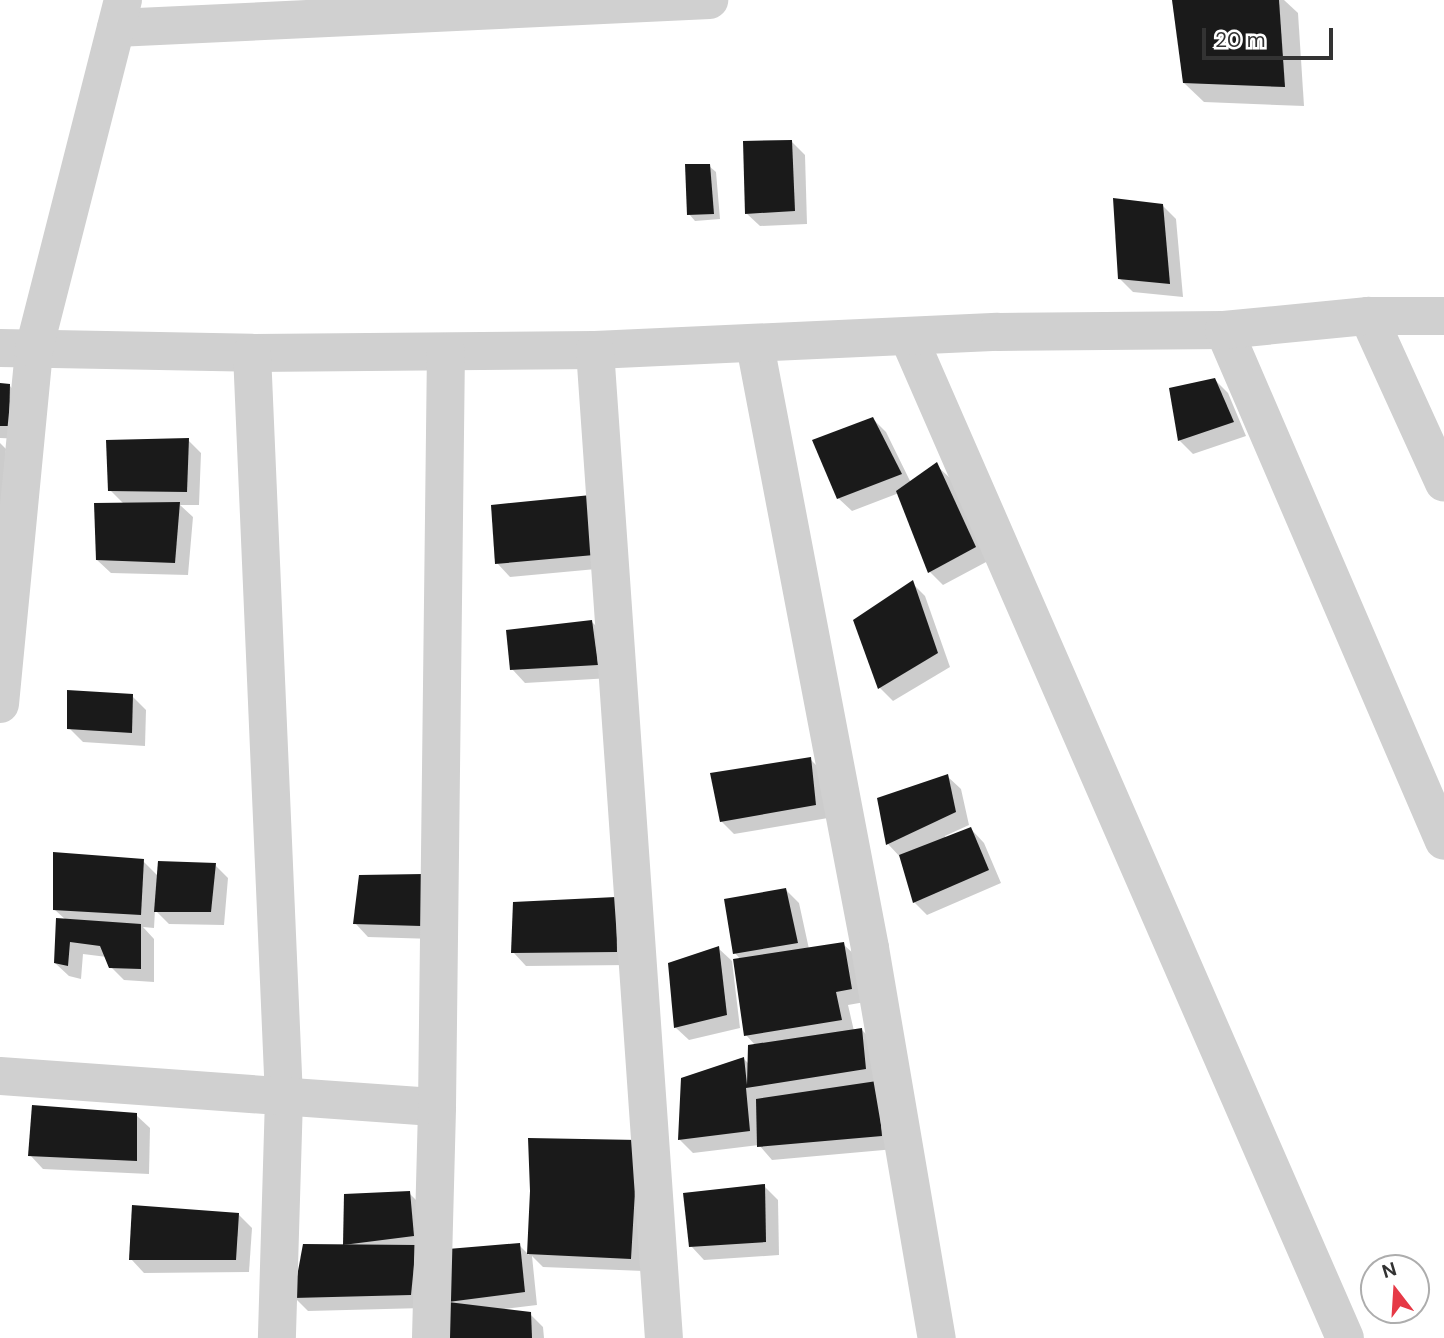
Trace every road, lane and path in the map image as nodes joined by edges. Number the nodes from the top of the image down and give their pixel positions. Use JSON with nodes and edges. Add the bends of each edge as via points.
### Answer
{"nodes":[{"id":1,"x":709,"y":0,"type":"edge"},
{"id":2,"x":119,"y":14,"type":"edge"},
{"id":3,"x":1368,"y":316,"type":"junction"},
{"id":4,"x":1444,"y":316,"type":"edge"},
{"id":5,"x":1224,"y":330,"type":"junction"},
{"id":6,"x":908,"y":336,"type":"junction"},
{"id":7,"x":755,"y":345,"type":"junction"},
{"id":8,"x":17,"y":349,"type":"edge"},
{"id":9,"x":595,"y":350,"type":"junction"},
{"id":10,"x":446,"y":352,"type":"junction"},
{"id":11,"x":252,"y":353,"type":"junction"},
{"id":12,"x":1444,"y":483,"type":"edge"},
{"id":13,"x":0,"y":704,"type":"edge"},
{"id":14,"x":1444,"y":841,"type":"edge"},
{"id":15,"x":0,"y":1076,"type":"edge"},
{"id":16,"x":284,"y":1098,"type":"junction"},
{"id":17,"x":437,"y":1107,"type":"junction"},
{"id":18,"x":277,"y":1338,"type":"edge"},
{"id":19,"x":431,"y":1338,"type":"edge"},
{"id":20,"x":664,"y":1338,"type":"edge"},
{"id":21,"x":937,"y":1338,"type":"edge"},
{"id":22,"x":1345,"y":1338,"type":"edge"}],
"edges":[{"from":1,"to":2,"type":"street"},
{"from":2,"to":8,"type":"street"},
{"from":3,"to":4,"type":"street"},
{"from":3,"to":5,"type":"street"},
{"from":3,"to":12,"type":"street"},
{"from":5,"to":6,"type":"street"},
{"from":5,"to":14,"type":"street"},
{"from":6,"to":7,"type":"street"},
{"from":6,"to":22,"type":"street"},
{"from":7,"to":9,"type":"street"},
{"from":7,"to":21,"type":"street","via":[[870,948]]},
{"from":8,"to":11,"type":"street"},
{"from":8,"to":13,"type":"street"},
{"from":9,"to":10,"type":"street"},
{"from":9,"to":20,"type":"street"},
{"from":10,"to":11,"type":"street"},
{"from":10,"to":17,"type":"street"},
{"from":11,"to":16,"type":"street"},
{"from":15,"to":16,"type":"street"},
{"from":16,"to":17,"type":"street"},
{"from":16,"to":18,"type":"street"},
{"from":17,"to":19,"type":"street"}]}
